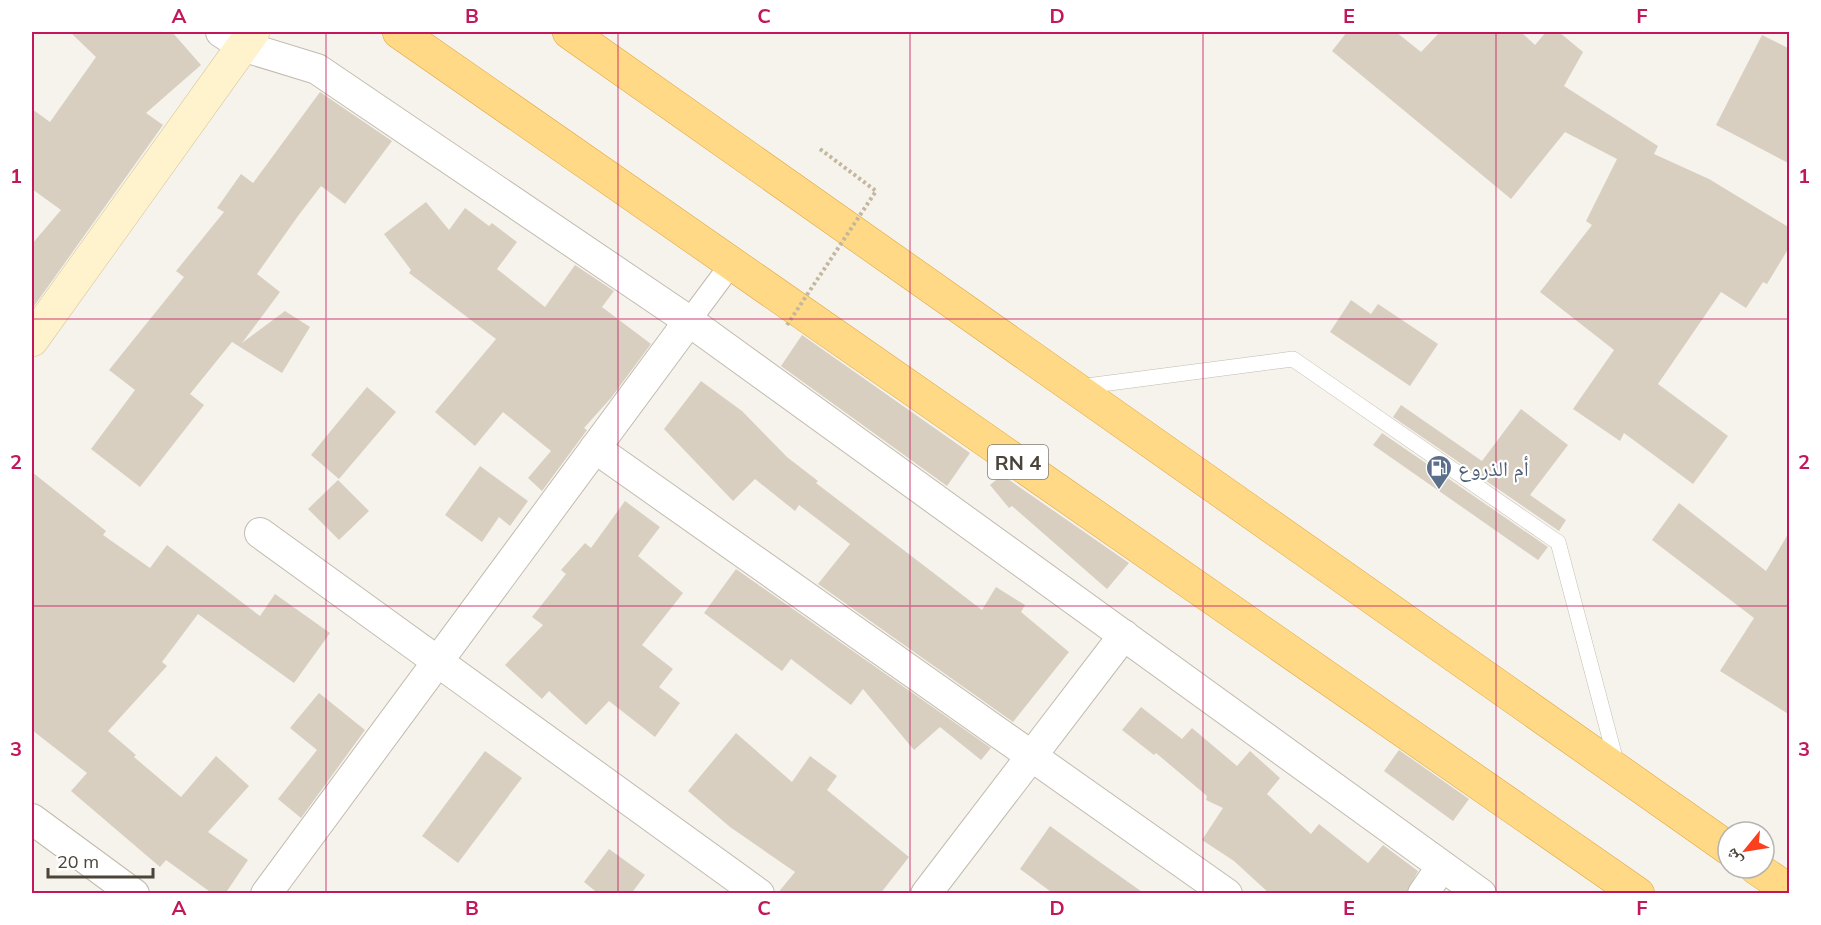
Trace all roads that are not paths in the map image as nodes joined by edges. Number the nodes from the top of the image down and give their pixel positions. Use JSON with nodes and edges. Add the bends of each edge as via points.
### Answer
{"nodes":[{"id":1,"x":399,"y":32,"type":"edge"},
{"id":2,"x":570,"y":32,"type":"edge"},
{"id":3,"x":239,"y":36,"type":"edge"},
{"id":4,"x":721,"y":278,"type":"dead end"},
{"id":5,"x":689,"y":321,"type":"junction"},
{"id":6,"x":32,"y":340,"type":"edge"},
{"id":7,"x":1075,"y":388,"type":"junction"},
{"id":8,"x":595,"y":448,"type":"junction"},
{"id":9,"x":260,"y":533,"type":"dead end"},
{"id":10,"x":1124,"y":635,"type":"junction"},
{"id":11,"x":437,"y":661,"type":"junction"},
{"id":12,"x":1031,"y":756,"type":"junction"},
{"id":13,"x":1618,"y":770,"type":"junction"},
{"id":14,"x":32,"y":819,"type":"edge"},
{"id":15,"x":1716,"y":839,"type":"edge"},
{"id":16,"x":1442,"y":866,"type":"junction"},
{"id":17,"x":1774,"y":880,"type":"edge"},
{"id":18,"x":1790,"y":891,"type":"edge"},
{"id":19,"x":754,"y":892,"type":"edge"},
{"id":20,"x":134,"y":894,"type":"edge"},
{"id":21,"x":266,"y":894,"type":"edge"},
{"id":22,"x":926,"y":894,"type":"edge"},
{"id":23,"x":1227,"y":894,"type":"edge"},
{"id":24,"x":1423,"y":894,"type":"edge"},
{"id":25,"x":1481,"y":894,"type":"edge"},
{"id":26,"x":1638,"y":894,"type":"edge"}],
"edges":[{"from":1,"to":26,"type":"highway","number":"RN 4"},
{"from":2,"to":7,"type":"highway"},
{"from":3,"to":5,"type":"street","via":[[317,69]]},
{"from":3,"to":6,"type":"main road"},
{"from":4,"to":5,"type":"street"},
{"from":5,"to":8,"type":"street"},
{"from":5,"to":10,"type":"street"},
{"from":7,"to":13,"type":"highway"},
{"from":7,"to":13,"type":"lane","via":[[1293,359],[1553,538],[1558,542]]},
{"from":8,"to":11,"type":"street"},
{"from":8,"to":12,"type":"street"},
{"from":9,"to":11,"type":"street"},
{"from":10,"to":12,"type":"street"},
{"from":10,"to":16,"type":"street"},
{"from":11,"to":19,"type":"street"},
{"from":11,"to":21,"type":"street"},
{"from":12,"to":22,"type":"street"},
{"from":12,"to":23,"type":"street"},
{"from":13,"to":15,"type":"highway"},
{"from":14,"to":20,"type":"street"},
{"from":16,"to":24,"type":"street"},
{"from":16,"to":25,"type":"street"},
{"from":17,"to":18,"type":"highway"}]}
